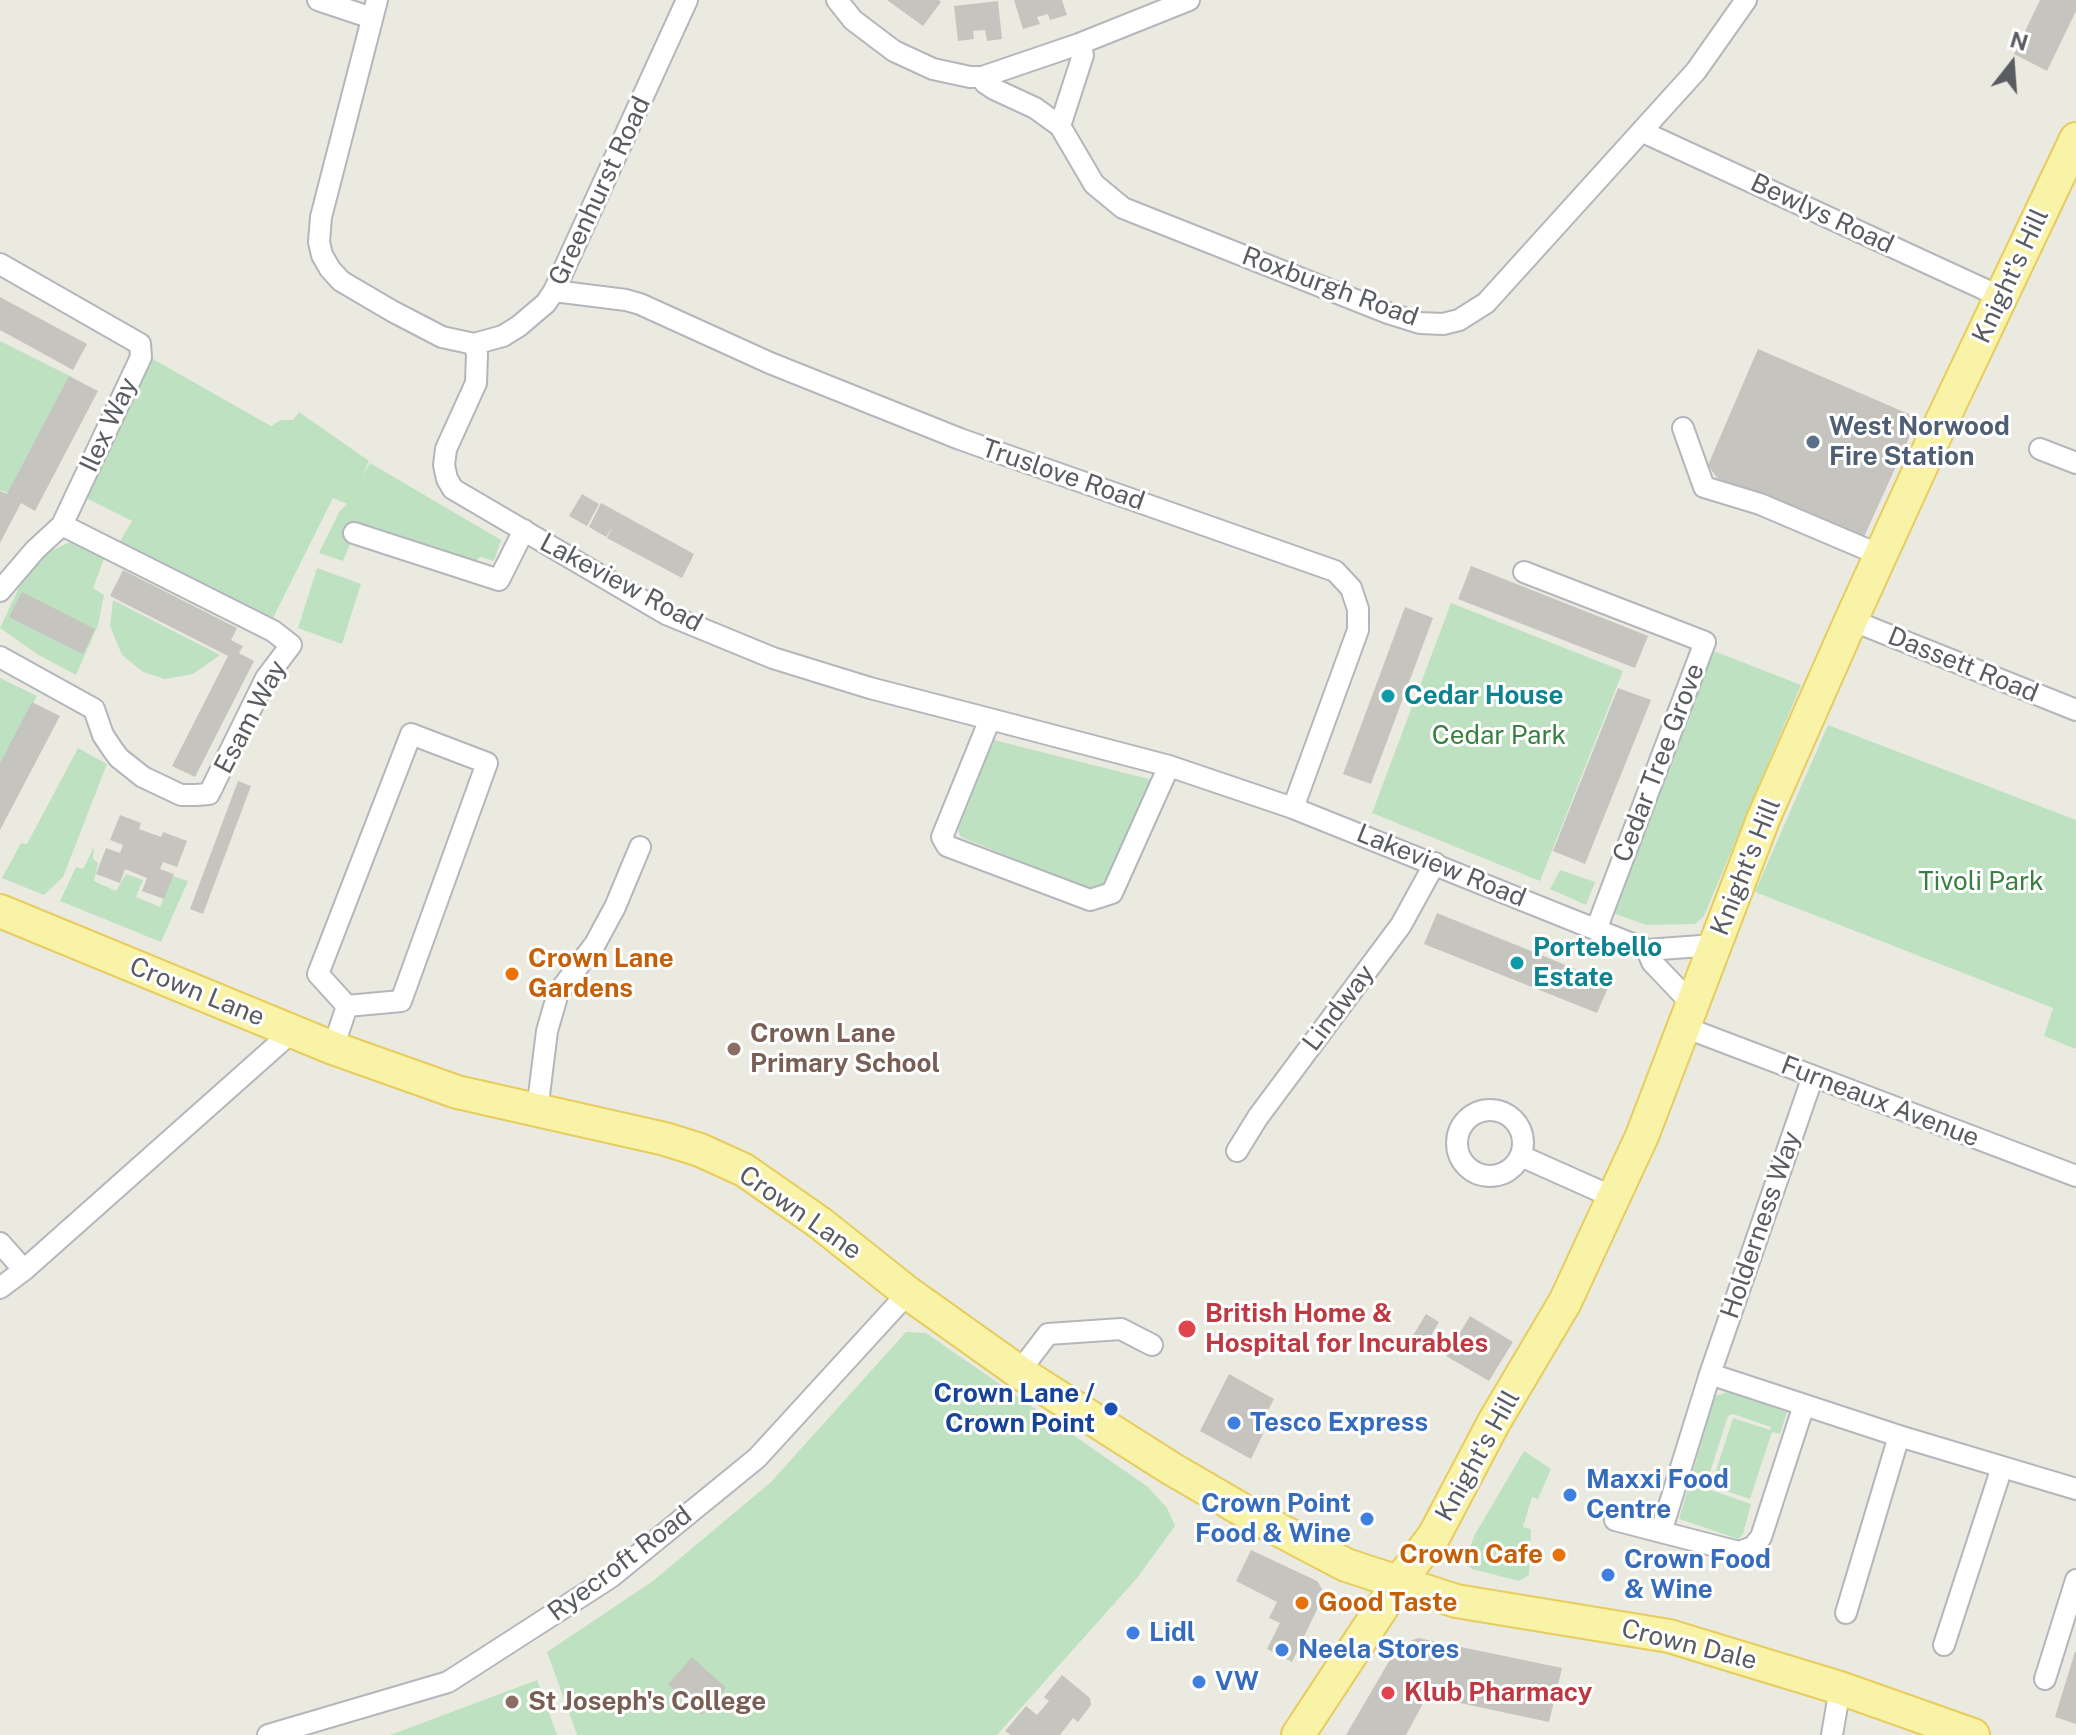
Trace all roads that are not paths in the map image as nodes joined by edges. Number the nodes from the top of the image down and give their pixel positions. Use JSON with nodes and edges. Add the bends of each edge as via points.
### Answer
{"nodes":[{"id":1,"x":318,"y":0,"type":"edge"},
{"id":2,"x":687,"y":0,"type":"edge"},
{"id":3,"x":837,"y":0,"type":"edge"},
{"id":4,"x":1189,"y":0,"type":"edge"},
{"id":5,"x":1746,"y":0,"type":"edge"},
{"id":6,"x":375,"y":9,"type":"edge"},
{"id":7,"x":1079,"y":44,"type":"junction"},
{"id":8,"x":982,"y":77,"type":"junction"},
{"id":9,"x":1060,"y":126,"type":"junction"},
{"id":10,"x":1643,"y":132,"type":"junction"},
{"id":11,"x":2076,"y":139,"type":"edge"},
{"id":12,"x":0,"y":264,"type":"edge"},
{"id":13,"x":554,"y":291,"type":"junction"},
{"id":14,"x":2001,"y":297,"type":"junction"},
{"id":15,"x":474,"y":344,"type":"junction"},
{"id":16,"x":1683,"y":428,"type":"dead end"},
{"id":17,"x":2040,"y":449,"type":"dead end"},
{"id":18,"x":2076,"y":463,"type":"edge"},
{"id":19,"x":62,"y":525,"type":"junction"},
{"id":20,"x":524,"y":530,"type":"junction"},
{"id":21,"x":354,"y":533,"type":"dead end"},
{"id":22,"x":1880,"y":555,"type":"junction"},
{"id":23,"x":1524,"y":572,"type":"dead end"},
{"id":24,"x":0,"y":591,"type":"edge"},
{"id":25,"x":1851,"y":620,"type":"junction"},
{"id":26,"x":0,"y":657,"type":"edge"},
{"id":27,"x":2076,"y":710,"type":"edge"},
{"id":28,"x":990,"y":719,"type":"junction"},
{"id":29,"x":1169,"y":766,"type":"junction"},
{"id":30,"x":1293,"y":808,"type":"junction"},
{"id":31,"x":640,"y":847,"type":"dead end"},
{"id":32,"x":1435,"y":863,"type":"junction"},
{"id":33,"x":5,"y":913,"type":"edge"},
{"id":34,"x":1596,"y":930,"type":"junction"},
{"id":35,"x":1714,"y":945,"type":"junction"},
{"id":36,"x":1647,"y":950,"type":"junction"},
{"id":37,"x":347,"y":1006,"type":"junction"},
{"id":38,"x":1688,"y":1016,"type":"junction"},
{"id":39,"x":293,"y":1031,"type":"junction"},
{"id":40,"x":333,"y":1048,"type":"junction"},
{"id":41,"x":1813,"y":1076,"type":"junction"},
{"id":42,"x":537,"y":1111,"type":"junction"},
{"id":43,"x":1237,"y":1151,"type":"dead end"},
{"id":44,"x":1521,"y":1156,"type":"dead end"},
{"id":45,"x":2076,"y":1176,"type":"edge"},
{"id":46,"x":1615,"y":1198,"type":"junction"},
{"id":47,"x":0,"y":1243,"type":"edge"},
{"id":48,"x":24,"y":1270,"type":"junction"},
{"id":49,"x":0,"y":1288,"type":"edge"},
{"id":50,"x":908,"y":1293,"type":"junction"},
{"id":51,"x":1152,"y":1345,"type":"dead end"},
{"id":52,"x":1019,"y":1372,"type":"junction"},
{"id":53,"x":1710,"y":1374,"type":"junction"},
{"id":54,"x":1804,"y":1405,"type":"junction"},
{"id":55,"x":1899,"y":1436,"type":"junction"},
{"id":56,"x":2002,"y":1467,"type":"junction"},
{"id":57,"x":2076,"y":1489,"type":"edge"},
{"id":58,"x":1615,"y":1520,"type":"dead end"},
{"id":59,"x":1661,"y":1532,"type":"junction"},
{"id":60,"x":2076,"y":1580,"type":"edge"},
{"id":61,"x":1398,"y":1583,"type":"junction"},
{"id":62,"x":1846,"y":1613,"type":"dead end"},
{"id":63,"x":1944,"y":1645,"type":"dead end"},
{"id":64,"x":2045,"y":1679,"type":"dead end"},
{"id":65,"x":1840,"y":1688,"type":"junction"},
{"id":66,"x":268,"y":1735,"type":"edge"},
{"id":67,"x":1298,"y":1735,"type":"edge"},
{"id":68,"x":1832,"y":1735,"type":"edge"},
{"id":69,"x":1973,"y":1735,"type":"edge"}],
"edges":[{"from":1,"to":6,"type":"street"},
{"from":2,"to":13,"type":"street","name":"Greenhurst Road"},
{"from":3,"to":8,"type":"street","via":[[853,20],[894,51],[944,73]]},
{"from":4,"to":7,"type":"street"},
{"from":5,"to":10,"type":"street","name":"Roxburgh Road"},
{"from":6,"to":15,"type":"street","via":[[321,217],[322,255],[341,281],[392,311],[442,337]]},
{"from":7,"to":8,"type":"street"},
{"from":7,"to":9,"type":"street","via":[[1083,55]]},
{"from":8,"to":9,"type":"street","name":"Roxburgh Road"},
{"from":9,"to":10,"type":"street","name":"Roxburgh Road","via":[[1094,184],[1123,208],[1388,313],[1443,324],[1486,303]]},
{"from":10,"to":14,"type":"street","name":"Bewlys Road"},
{"from":11,"to":14,"type":"main road","name":"Knight's Hill"},
{"from":12,"to":19,"type":"street","name":"Ilex Way","via":[[140,344],[141,357]]},
{"from":13,"to":15,"type":"street","name":"Greenhurst Road","via":[[519,326]]},
{"from":13,"to":30,"type":"street","name":"Truslove Road","via":[[640,304],[960,439],[1335,571],[1351,588],[1358,630]]},
{"from":14,"to":22,"type":"main road","name":"Knight's Hill"},
{"from":15,"to":20,"type":"street","name":"Lakeview Road","via":[[476,383],[446,449],[447,479],[453,489]]},
{"from":16,"to":22,"type":"street","via":[[1704,487],[1760,504]]},
{"from":17,"to":18,"type":"street"},
{"from":19,"to":24,"type":"street","name":"Ilex Way"},
{"from":19,"to":26,"type":"street","name":"Esam Way","via":[[273,631],[291,645],[266,678],[209,794],[181,795],[143,777],[113,750],[94,709]]},
{"from":20,"to":21,"type":"street","via":[[499,580]]},
{"from":20,"to":28,"type":"street","name":"Lakeview Road","via":[[666,614],[773,658]]},
{"from":22,"to":25,"type":"main road","name":"Knight's Hill"},
{"from":23,"to":34,"type":"street","name":"Cedar Tree Grove","via":[[1705,642]]},
{"from":25,"to":27,"type":"street","name":"Dassett Road"},
{"from":25,"to":35,"type":"main road","name":"Knight's Hill"},
{"from":28,"to":29,"type":"street","name":"Lakeview Road"},
{"from":28,"to":29,"type":"street","via":[[942,837],[947,846],[1090,900],[1112,893]]},
{"from":29,"to":30,"type":"street","name":"Lakeview Road"},
{"from":30,"to":32,"type":"street","name":"Lakeview Road"},
{"from":31,"to":42,"type":"street","via":[[595,944],[558,993],[547,1031]]},
{"from":32,"to":34,"type":"street","name":"Lakeview Road"},
{"from":32,"to":43,"type":"street","name":"Lindway","via":[[1401,925]]},
{"from":33,"to":39,"type":"main road","name":"Crown Lane"},
{"from":34,"to":36,"type":"street","name":"Lakeview Road"},
{"from":35,"to":36,"type":"street","name":"Lakeview Road"},
{"from":35,"to":38,"type":"main road","name":"Knight's Hill"},
{"from":36,"to":38,"type":"street"},
{"from":37,"to":37,"type":"street","via":[[318,974],[411,734],[487,763],[401,1001]]},
{"from":37,"to":40,"type":"street"},
{"from":38,"to":41,"type":"street","name":"Furneaux Avenue"},
{"from":38,"to":46,"type":"main road","name":"Knight's Hill"},
{"from":39,"to":40,"type":"main road","name":"Crown Lane"},
{"from":39,"to":48,"type":"street"},
{"from":40,"to":42,"type":"main road","name":"Crown Lane","via":[[457,1092]]},
{"from":41,"to":45,"type":"street","name":"Furneaux Avenue"},
{"from":41,"to":53,"type":"street","name":"Holderness Way"},
{"from":42,"to":50,"type":"main road","name":"Crown Lane","via":[[665,1139],[744,1170]]},
{"from":44,"to":46,"type":"street"},
{"from":46,"to":61,"type":"main road","name":"Knight's Hill","via":[[1565,1302],[1459,1492]]},
{"from":47,"to":48,"type":"street"},
{"from":48,"to":49,"type":"street"},
{"from":50,"to":52,"type":"main road","name":"Crown Lane"},
{"from":50,"to":66,"type":"street","name":"Ryecroft Road","via":[[757,1458],[611,1577],[448,1682]]},
{"from":51,"to":52,"type":"street","via":[[1121,1329],[1048,1334]]},
{"from":52,"to":61,"type":"main road","name":"Crown Lane","via":[[1172,1469],[1321,1554]]},
{"from":53,"to":54,"type":"street"},
{"from":53,"to":59,"type":"street","name":"Holderness Way"},
{"from":54,"to":55,"type":"street"},
{"from":54,"to":59,"type":"street","via":[[1761,1537],[1753,1547],[1739,1552]]},
{"from":55,"to":56,"type":"street"},
{"from":55,"to":62,"type":"street"},
{"from":56,"to":57,"type":"street"},
{"from":56,"to":63,"type":"street"},
{"from":58,"to":59,"type":"street"},
{"from":60,"to":64,"type":"street"},
{"from":61,"to":65,"type":"main road","name":"Crown Dale","via":[[1456,1601],[1669,1636]]},
{"from":61,"to":67,"type":"main road","name":"Knight's Hill"},
{"from":65,"to":68,"type":"street"},
{"from":65,"to":69,"type":"main road","name":"Crown Dale"}]}
